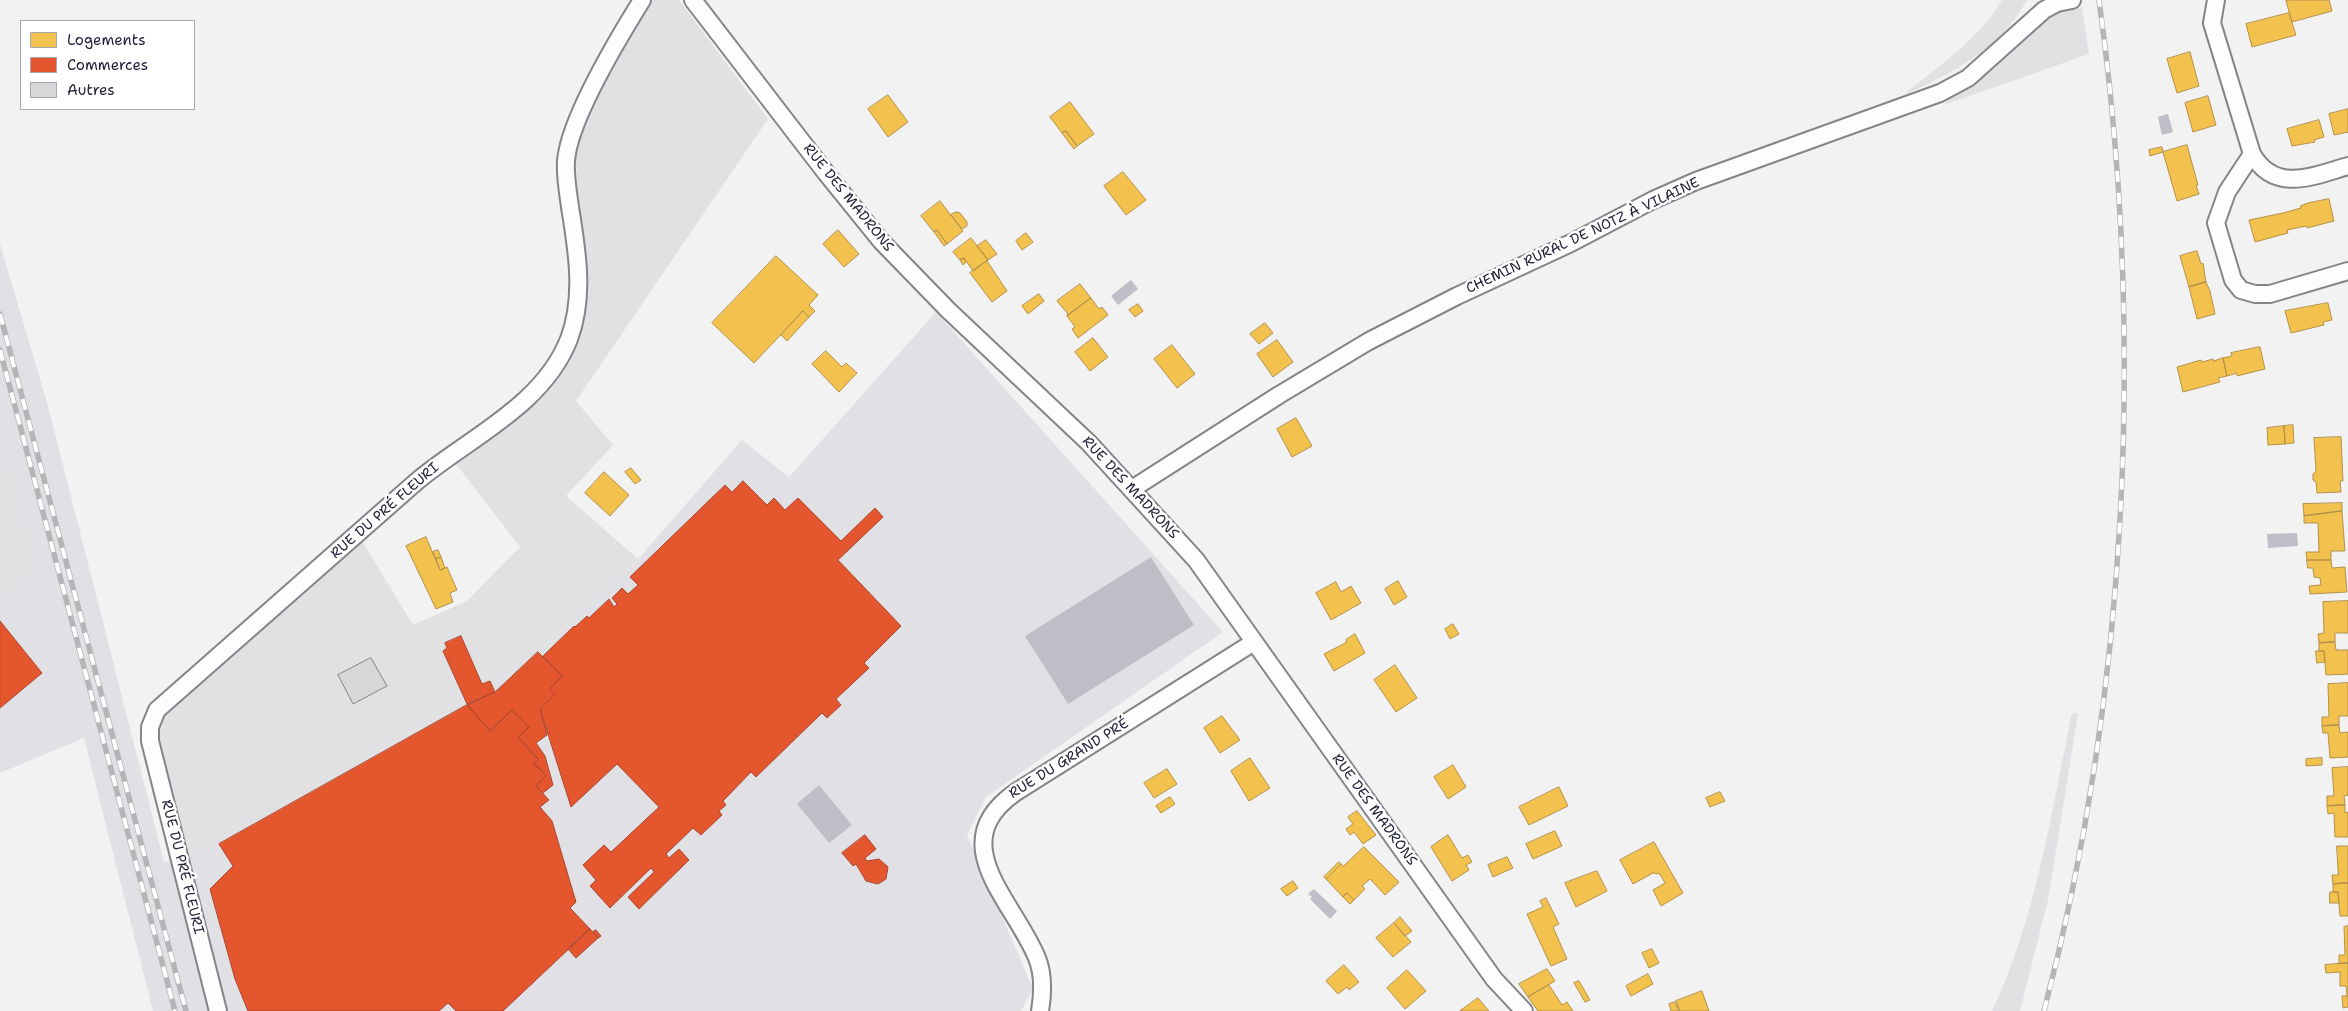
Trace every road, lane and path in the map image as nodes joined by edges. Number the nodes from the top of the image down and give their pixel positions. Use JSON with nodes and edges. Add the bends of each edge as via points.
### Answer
{"nodes":[{"id":1,"x":642,"y":0,"type":"edge"},
{"id":2,"x":693,"y":0,"type":"edge"},
{"id":3,"x":2072,"y":0,"type":"edge"},
{"id":4,"x":2216,"y":0,"type":"edge"},
{"id":5,"x":2252,"y":154,"type":"junction"},
{"id":6,"x":2348,"y":166,"type":"edge"},
{"id":7,"x":2348,"y":271,"type":"edge"},
{"id":8,"x":1132,"y":489,"type":"junction"},
{"id":9,"x":1254,"y":642,"type":"junction"},
{"id":10,"x":218,"y":1011,"type":"edge"},
{"id":11,"x":1040,"y":1011,"type":"edge"},
{"id":12,"x":1524,"y":1011,"type":"edge"}],
"edges":[{"from":1,"to":10,"type":"street","name":"RUE DU PRÉ FLEURI","via":[[595,84],[569,143],[565,162],[576,250],[578,297],[569,337],[558,363],[522,402],[417,482],[157,710],[150,727],[150,741]]},
{"from":2,"to":8,"type":"street","name":"RUE DES MADRONS","via":[[881,241]]},
{"from":3,"to":8,"type":"street","name":"CHEMIN RURAL DE NOTZ À VILAINE","via":[[2044,10],[1968,78],[1940,93],[1696,181],[1398,325],[1279,395]]},
{"from":4,"to":5,"type":"street","via":[[2212,23]]},
{"from":5,"to":6,"type":"street","via":[[2268,172],[2286,179],[2301,180]]},
{"from":5,"to":7,"type":"street","via":[[2226,192],[2216,223],[2232,280],[2241,290],[2270,294]]},
{"from":8,"to":9,"type":"street","name":"RUE DES MADRONS","via":[[1196,560]]},
{"from":9,"to":11,"type":"street","name":"RUE DU GRAND PRÉ","via":[[999,803],[988,822],[982,846],[988,873],[1038,960],[1043,989]]},
{"from":9,"to":12,"type":"street","name":"RUE DES MADRONS","via":[[1494,979]]}]}
